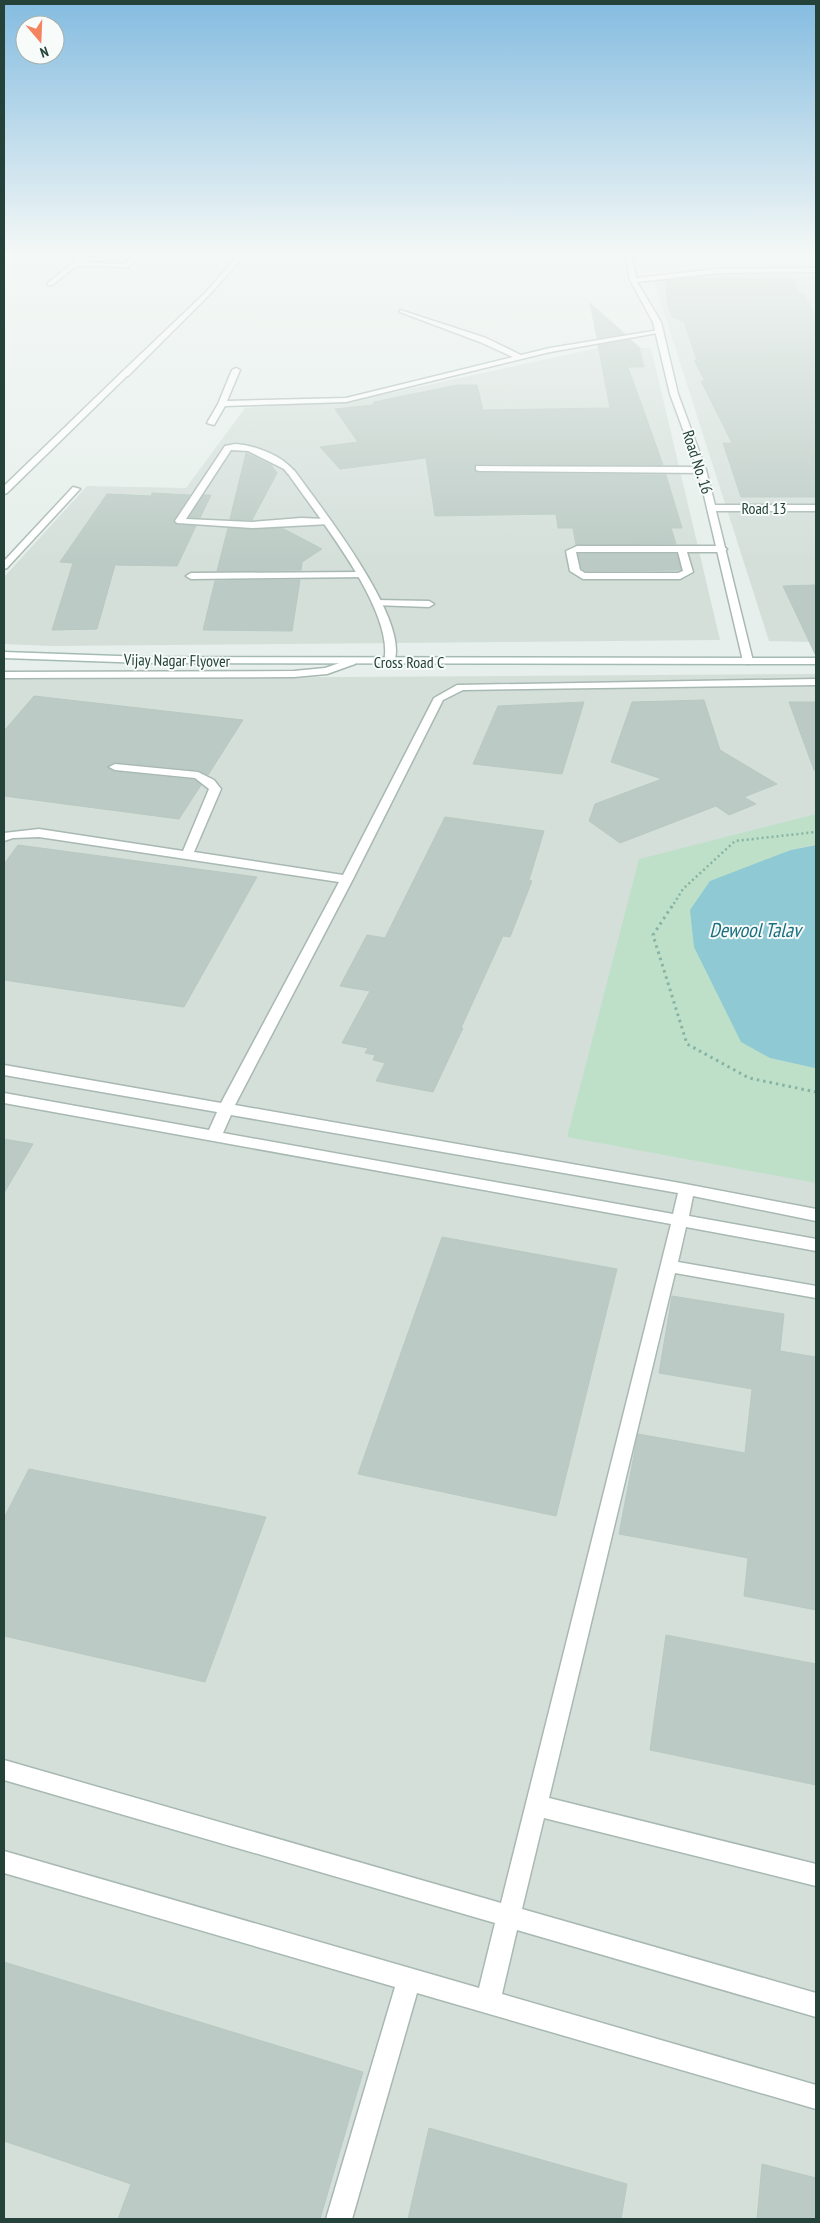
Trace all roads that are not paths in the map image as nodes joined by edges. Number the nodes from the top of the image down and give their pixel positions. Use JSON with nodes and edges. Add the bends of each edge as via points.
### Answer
{"nodes":[{"id":1,"x":145,"y":355,"type":"edge"},
{"id":2,"x":515,"y":355,"type":"edge"},
{"id":3,"x":533,"y":355,"type":"edge"},
{"id":4,"x":665,"y":355,"type":"edge"},
{"id":5,"x":520,"y":357,"type":"junction"},
{"id":6,"x":236,"y":370,"type":"dead end"},
{"id":7,"x":222,"y":404,"type":"junction"},
{"id":8,"x":210,"y":423,"type":"dead end"},
{"id":9,"x":479,"y":468,"type":"dead end"},
{"id":10,"x":702,"y":470,"type":"junction"},
{"id":11,"x":4,"y":489,"type":"edge"},
{"id":12,"x":76,"y":489,"type":"dead end"},
{"id":13,"x":712,"y":508,"type":"junction"},
{"id":14,"x":816,"y":508,"type":"edge"},
{"id":15,"x":327,"y":522,"type":"junction"},
{"id":16,"x":682,"y":549,"type":"junction"},
{"id":17,"x":722,"y":549,"type":"junction"},
{"id":18,"x":4,"y":566,"type":"edge"},
{"id":19,"x":362,"y":574,"type":"junction"},
{"id":20,"x":191,"y":576,"type":"dead end"},
{"id":21,"x":377,"y":603,"type":"junction"},
{"id":22,"x":429,"y":604,"type":"dead end"},
{"id":23,"x":4,"y":655,"type":"edge"},
{"id":24,"x":748,"y":661,"type":"junction"},
{"id":25,"x":816,"y":661,"type":"edge"},
{"id":26,"x":351,"y":662,"type":"junction"},
{"id":27,"x":389,"y":662,"type":"junction"},
{"id":28,"x":4,"y":675,"type":"edge"},
{"id":29,"x":816,"y":682,"type":"edge"},
{"id":30,"x":115,"y":767,"type":"dead end"},
{"id":31,"x":4,"y":837,"type":"edge"},
{"id":32,"x":187,"y":855,"type":"junction"},
{"id":33,"x":347,"y":879,"type":"junction"},
{"id":34,"x":4,"y":1070,"type":"edge"},
{"id":35,"x":4,"y":1098,"type":"edge"},
{"id":36,"x":226,"y":1108,"type":"junction"},
{"id":37,"x":214,"y":1137,"type":"junction"},
{"id":38,"x":687,"y":1190,"type":"junction"},
{"id":39,"x":816,"y":1215,"type":"edge"},
{"id":40,"x":680,"y":1219,"type":"junction"},
{"id":41,"x":816,"y":1245,"type":"edge"},
{"id":42,"x":668,"y":1266,"type":"junction"},
{"id":43,"x":816,"y":1292,"type":"edge"},
{"id":44,"x":4,"y":1770,"type":"edge"},
{"id":45,"x":535,"y":1805,"type":"junction"},
{"id":46,"x":4,"y":1862,"type":"edge"},
{"id":47,"x":816,"y":1876,"type":"edge"},
{"id":48,"x":507,"y":1917,"type":"junction"},
{"id":49,"x":409,"y":1978,"type":"junction"},
{"id":50,"x":488,"y":2001,"type":"junction"},
{"id":51,"x":816,"y":2005,"type":"edge"},
{"id":52,"x":816,"y":2098,"type":"edge"},
{"id":53,"x":339,"y":2219,"type":"edge"}],
"edges":[{"from":1,"to":11,"type":"street"},
{"from":2,"to":5,"type":"street"},
{"from":3,"to":5,"type":"street"},
{"from":4,"to":10,"type":"street","name":"Road No. 16","via":[[674,394]]},
{"from":5,"to":7,"type":"street","via":[[346,400]]},
{"from":6,"to":7,"type":"street"},
{"from":7,"to":8,"type":"street"},
{"from":9,"to":10,"type":"street"},
{"from":10,"to":13,"type":"street","name":"Road No. 16"},
{"from":12,"to":18,"type":"street"},
{"from":13,"to":14,"type":"street","name":"Road 13"},
{"from":13,"to":17,"type":"street","name":"Road No. 16"},
{"from":15,"to":15,"type":"street","via":[[287,467],[238,446],[228,448],[180,521],[252,525]]},
{"from":15,"to":19,"type":"street"},
{"from":16,"to":16,"type":"street","via":[[577,548],[571,551],[575,571],[583,576],[680,576],[688,572]]},
{"from":16,"to":17,"type":"street"},
{"from":17,"to":24,"type":"street","name":"Road No. 16"},
{"from":19,"to":20,"type":"street"},
{"from":19,"to":21,"type":"street"},
{"from":21,"to":22,"type":"street"},
{"from":21,"to":27,"type":"street","via":[[386,621],[392,649]]},
{"from":23,"to":26,"type":"street","name":"Vijay Nagar Flyover"},
{"from":24,"to":25,"type":"street","name":"Cross Road C"},
{"from":24,"to":27,"type":"street","name":"Cross Road C"},
{"from":26,"to":27,"type":"street","name":"Cross Road C"},
{"from":26,"to":28,"type":"street","name":"Cross Road C","via":[[327,671],[294,674]]},
{"from":29,"to":33,"type":"street","via":[[461,687],[439,698]]},
{"from":30,"to":32,"type":"street","via":[[198,775],[210,782],[215,789]]},
{"from":31,"to":32,"type":"street","via":[[39,833]]},
{"from":32,"to":33,"type":"street"},
{"from":33,"to":36,"type":"street"},
{"from":34,"to":36,"type":"street"},
{"from":35,"to":37,"type":"street"},
{"from":36,"to":37,"type":"street"},
{"from":36,"to":38,"type":"street"},
{"from":37,"to":40,"type":"street"},
{"from":38,"to":39,"type":"street"},
{"from":38,"to":40,"type":"street"},
{"from":40,"to":41,"type":"street"},
{"from":40,"to":42,"type":"street"},
{"from":42,"to":43,"type":"street"},
{"from":42,"to":45,"type":"street"},
{"from":44,"to":48,"type":"street"},
{"from":45,"to":47,"type":"street"},
{"from":45,"to":48,"type":"street"},
{"from":46,"to":49,"type":"street"},
{"from":48,"to":50,"type":"street"},
{"from":48,"to":51,"type":"street"},
{"from":49,"to":50,"type":"street"},
{"from":49,"to":53,"type":"street"},
{"from":50,"to":52,"type":"street"}]}
